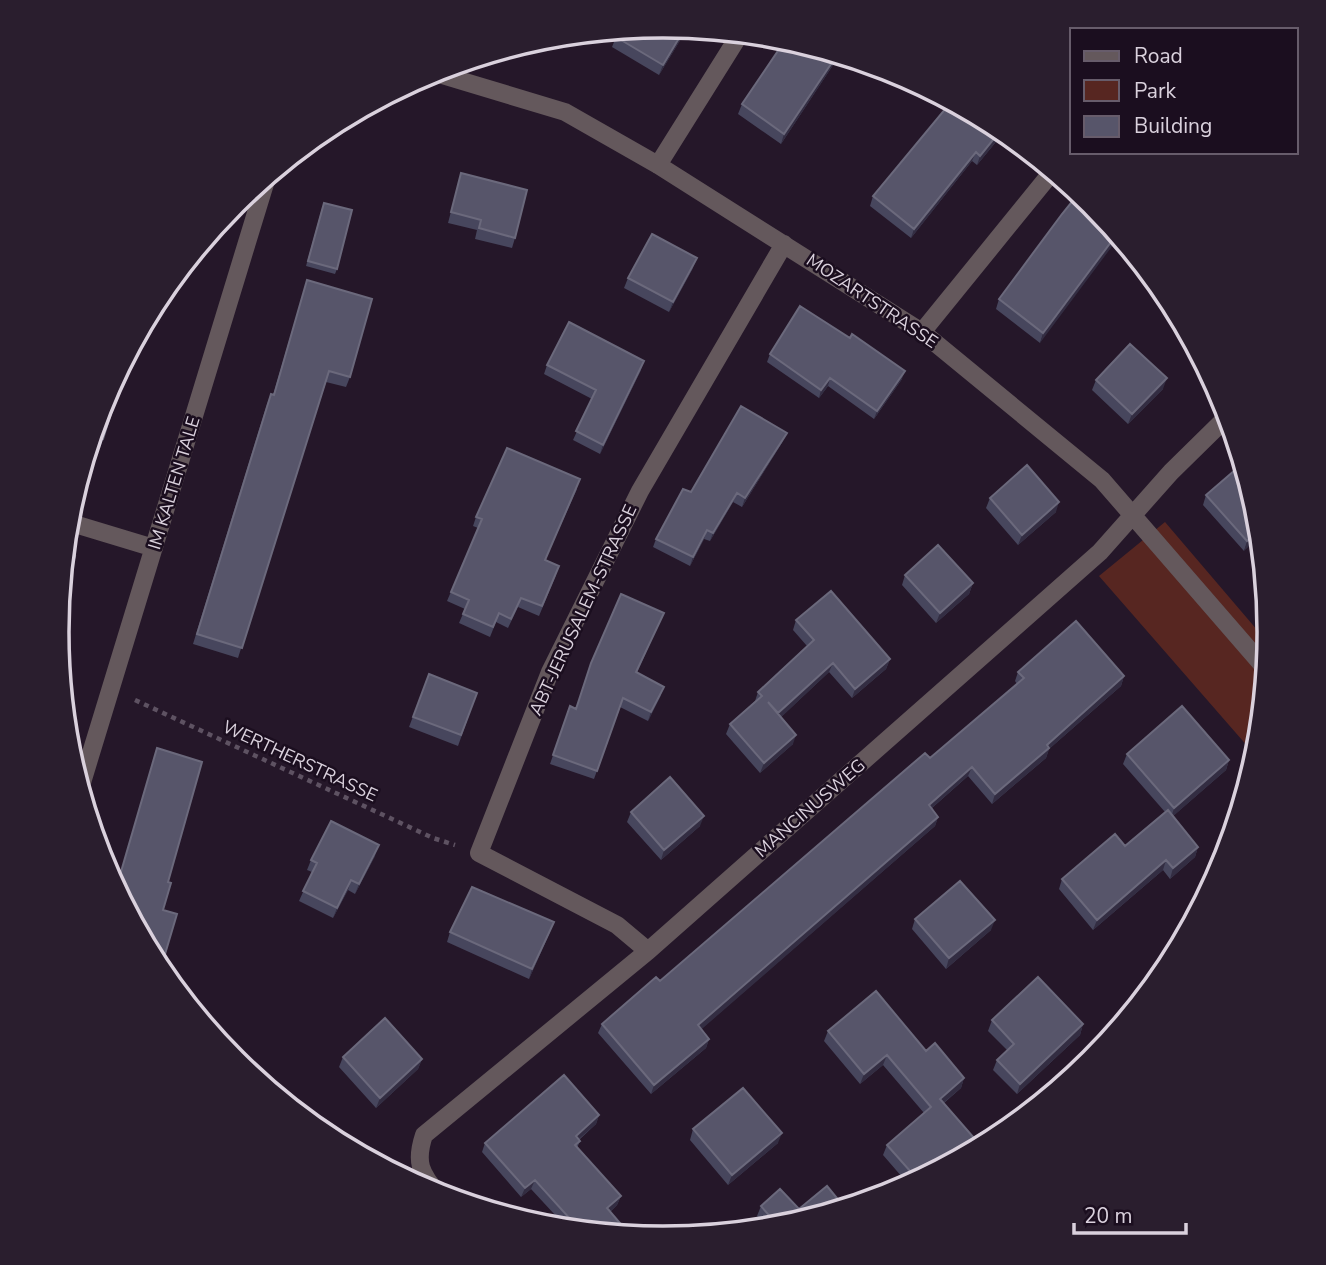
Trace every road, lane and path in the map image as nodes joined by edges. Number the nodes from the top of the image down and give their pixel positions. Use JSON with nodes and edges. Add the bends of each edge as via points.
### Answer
{"nodes":[{"id":1,"x":734,"y":43,"type":"edge"},
{"id":2,"x":452,"y":78,"type":"edge"},
{"id":3,"x":658,"y":165,"type":"junction"},
{"id":4,"x":1046,"y":179,"type":"edge"},
{"id":5,"x":262,"y":195,"type":"edge"},
{"id":6,"x":784,"y":244,"type":"junction"},
{"id":7,"x":922,"y":332,"type":"junction"},
{"id":8,"x":1219,"y":425,"type":"edge"},
{"id":9,"x":1135,"y":516,"type":"junction"},
{"id":10,"x":79,"y":525,"type":"edge"},
{"id":11,"x":154,"y":548,"type":"junction"},
{"id":12,"x":1256,"y":658,"type":"edge"},
{"id":13,"x":110,"y":691,"type":"junction"},
{"id":14,"x":85,"y":771,"type":"edge"},
{"id":15,"x":479,"y":853,"type":"junction"},
{"id":16,"x":648,"y":951,"type":"junction"},
{"id":17,"x":425,"y":1176,"type":"edge"}],
"edges":[{"from":1,"to":3,"type":"street"},
{"from":2,"to":3,"type":"street","name":"MOZARTSTRASSE","via":[[565,111]]},
{"from":3,"to":6,"type":"street","name":"MOZARTSTRASSE"},
{"from":4,"to":7,"type":"street"},
{"from":5,"to":11,"type":"street","name":"IM KALTEN TALE"},
{"from":6,"to":7,"type":"street","name":"MOZARTSTRASSE"},
{"from":6,"to":15,"type":"street","name":"ABT-JERUSALEM-STRASSE","via":[[640,491],[562,648]]},
{"from":7,"to":9,"type":"street","name":"MOZARTSTRASSE","via":[[1102,480]]},
{"from":8,"to":9,"type":"street","name":"MANCINUSWEG"},
{"from":9,"to":12,"type":"street","name":"MOZARTSTRASSE"},
{"from":9,"to":16,"type":"street","name":"MANCINUSWEG","via":[[1090,561]]},
{"from":10,"to":11,"type":"street"},
{"from":11,"to":13,"type":"street","name":"IM KALTEN TALE"},
{"from":13,"to":14,"type":"street","name":"IM KALTEN TALE"},
{"from":13,"to":15,"type":"path","name":"WERTHERSTRASSE","via":[[433,838]]},
{"from":15,"to":16,"type":"street","via":[[617,925]]},
{"from":16,"to":17,"type":"street","name":"MANCINUSWEG","via":[[424,1135],[417,1157]]}]}
